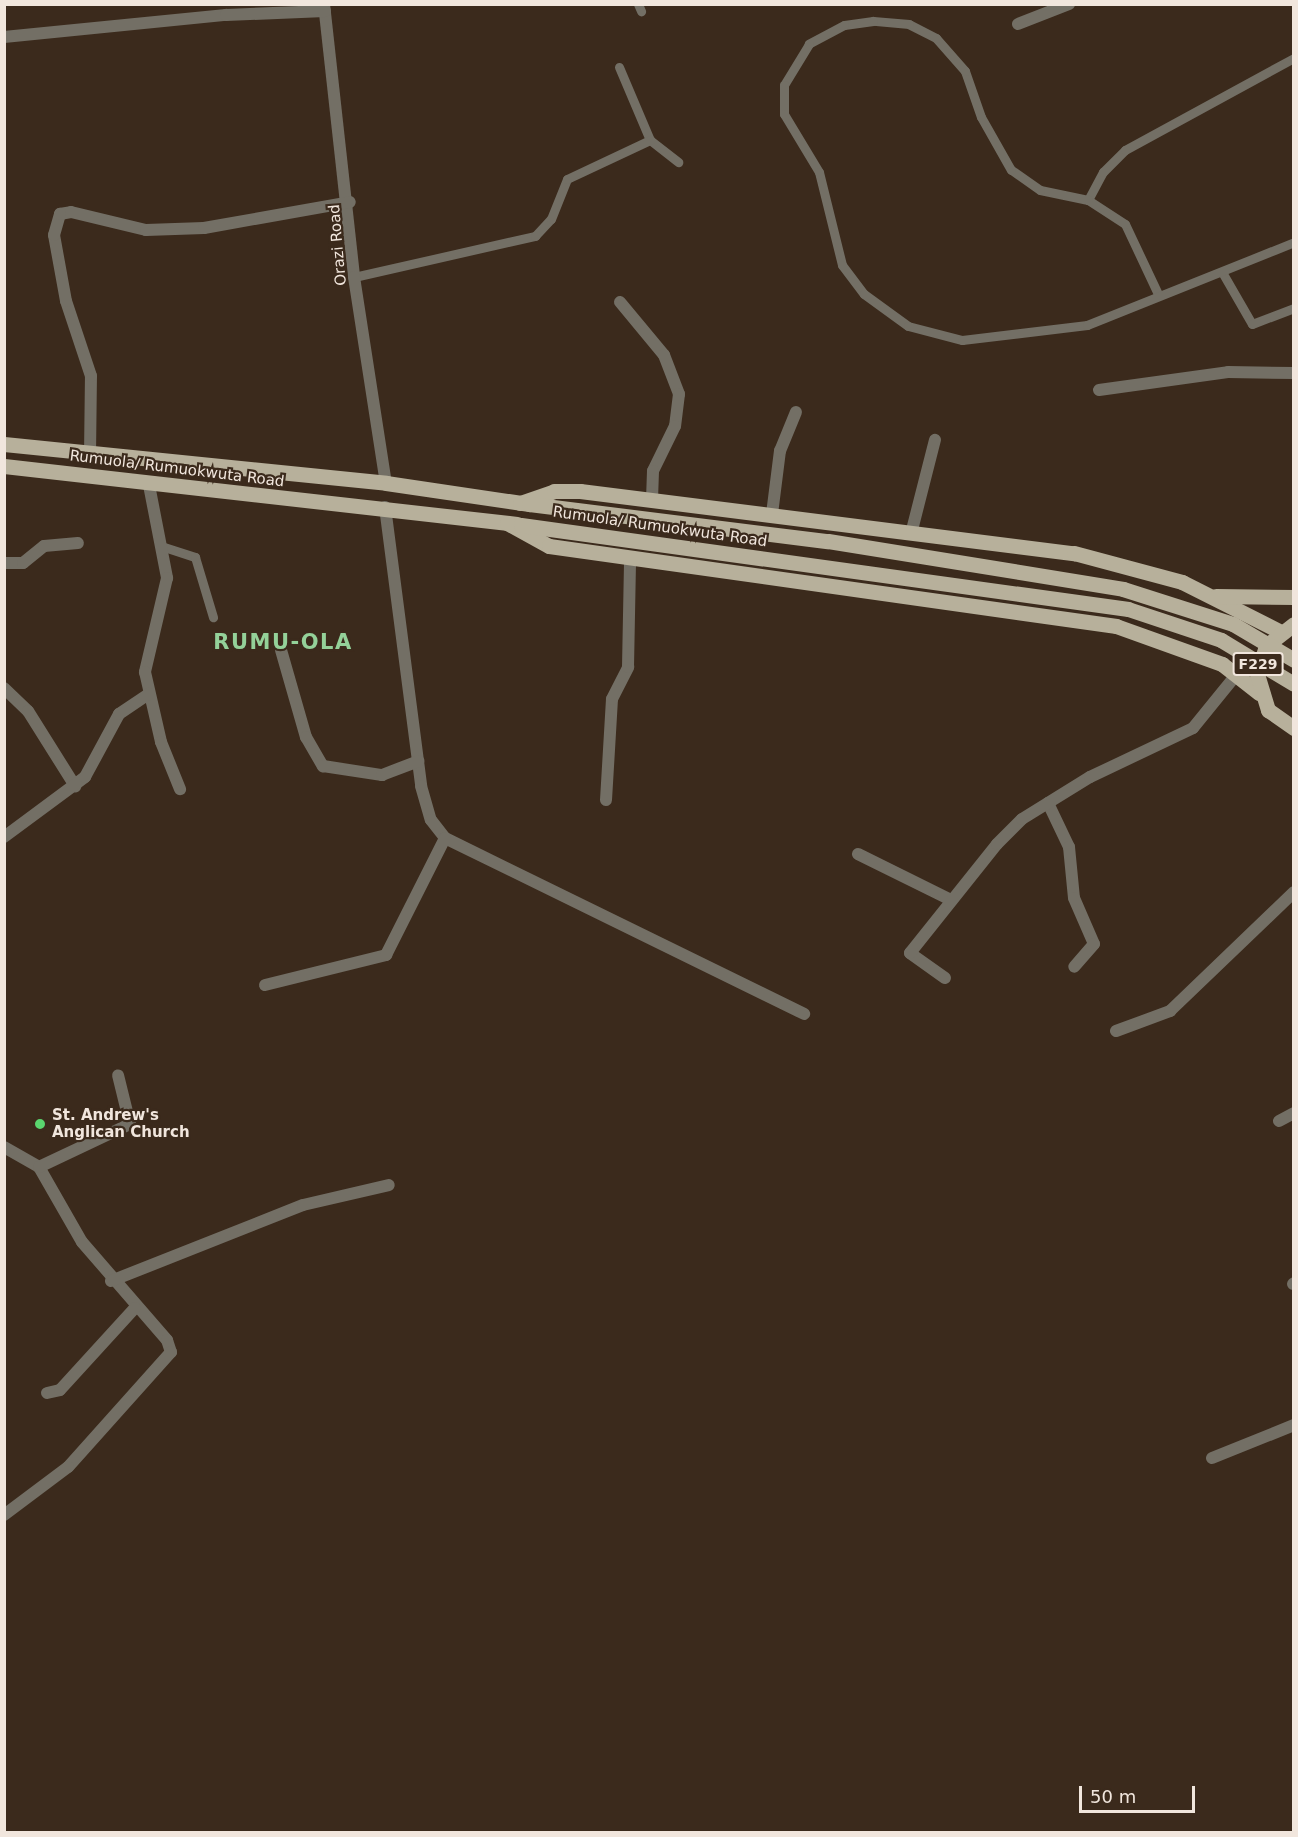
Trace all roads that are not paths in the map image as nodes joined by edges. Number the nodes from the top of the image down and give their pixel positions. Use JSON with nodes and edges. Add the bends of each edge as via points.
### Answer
{"nodes":[{"id":1,"x":1069,"y":4,"type":"edge"},
{"id":2,"x":324,"y":8,"type":"edge"},
{"id":3,"x":1018,"y":24,"type":"dead end"},
{"id":4,"x":4,"y":37,"type":"edge"},
{"id":5,"x":1293,"y":58,"type":"edge"},
{"id":6,"x":619,"y":67,"type":"dead end"},
{"id":7,"x":650,"y":140,"type":"junction"},
{"id":8,"x":678,"y":162,"type":"dead end"},
{"id":9,"x":1088,"y":200,"type":"junction"},
{"id":10,"x":350,"y":202,"type":"junction"},
{"id":11,"x":1293,"y":242,"type":"edge"},
{"id":12,"x":1222,"y":272,"type":"junction"},
{"id":13,"x":354,"y":277,"type":"junction"},
{"id":14,"x":1158,"y":294,"type":"junction"},
{"id":15,"x":620,"y":302,"type":"dead end"},
{"id":16,"x":1293,"y":308,"type":"edge"},
{"id":17,"x":1293,"y":373,"type":"edge"},
{"id":18,"x":1099,"y":390,"type":"dead end"},
{"id":19,"x":796,"y":412,"type":"dead end"},
{"id":20,"x":935,"y":440,"type":"dead end"},
{"id":21,"x":4,"y":444,"type":"edge"},
{"id":22,"x":90,"y":455,"type":"junction"},
{"id":23,"x":4,"y":466,"type":"edge"},
{"id":24,"x":386,"y":483,"type":"junction"},
{"id":25,"x":149,"y":485,"type":"junction"},
{"id":26,"x":652,"y":500,"type":"junction"},
{"id":27,"x":524,"y":503,"type":"junction"},
{"id":28,"x":386,"y":507,"type":"junction"},
{"id":29,"x":772,"y":514,"type":"junction"},
{"id":30,"x":514,"y":524,"type":"junction"},
{"id":31,"x":912,"y":530,"type":"junction"},
{"id":32,"x":78,"y":543,"type":"dead end"},
{"id":33,"x":161,"y":546,"type":"junction"},
{"id":34,"x":630,"y":560,"type":"junction"},
{"id":35,"x":4,"y":563,"type":"edge"},
{"id":36,"x":1209,"y":595,"type":"junction"},
{"id":37,"x":1293,"y":597,"type":"edge"},
{"id":38,"x":213,"y":617,"type":"dead end"},
{"id":39,"x":1293,"y":624,"type":"edge"},
{"id":40,"x":1279,"y":631,"type":"junction"},
{"id":41,"x":281,"y":650,"type":"dead end"},
{"id":42,"x":1293,"y":660,"type":"edge"},
{"id":43,"x":1236,"y":675,"type":"junction"},
{"id":44,"x":1293,"y":684,"type":"edge"},
{"id":45,"x":4,"y":688,"type":"edge"},
{"id":46,"x":1260,"y":693,"type":"junction"},
{"id":47,"x":149,"y":694,"type":"junction"},
{"id":48,"x":1293,"y":728,"type":"edge"},
{"id":49,"x":418,"y":761,"type":"junction"},
{"id":50,"x":75,"y":786,"type":"junction"},
{"id":51,"x":180,"y":789,"type":"dead end"},
{"id":52,"x":606,"y":800,"type":"dead end"},
{"id":53,"x":1048,"y":803,"type":"junction"},
{"id":54,"x":4,"y":837,"type":"edge"},
{"id":55,"x":445,"y":838,"type":"junction"},
{"id":56,"x":858,"y":854,"type":"dead end"},
{"id":57,"x":1293,"y":892,"type":"edge"},
{"id":58,"x":951,"y":900,"type":"junction"},
{"id":59,"x":1074,"y":967,"type":"dead end"},
{"id":60,"x":945,"y":978,"type":"dead end"},
{"id":61,"x":265,"y":985,"type":"dead end"},
{"id":62,"x":804,"y":1014,"type":"dead end"},
{"id":63,"x":1116,"y":1031,"type":"dead end"},
{"id":64,"x":117,"y":1075,"type":"dead end"},
{"id":65,"x":1293,"y":1113,"type":"edge"},
{"id":66,"x":1279,"y":1121,"type":"dead end"},
{"id":67,"x":4,"y":1147,"type":"edge"},
{"id":68,"x":39,"y":1167,"type":"junction"},
{"id":69,"x":389,"y":1185,"type":"dead end"},
{"id":70,"x":111,"y":1281,"type":"junction"},
{"id":71,"x":135,"y":1308,"type":"junction"},
{"id":72,"x":47,"y":1393,"type":"dead end"},
{"id":73,"x":1293,"y":1425,"type":"edge"},
{"id":74,"x":1212,"y":1458,"type":"dead end"},
{"id":75,"x":4,"y":1515,"type":"edge"}],
"edges":[{"from":1,"to":3,"type":"street"},
{"from":2,"to":4,"type":"street"},
{"from":2,"to":10,"type":"street","name":"Orazi Road"},
{"from":5,"to":9,"type":"lane","via":[[1125,150],[1103,172]]},
{"from":6,"to":7,"type":"lane"},
{"from":7,"to":8,"type":"lane"},
{"from":7,"to":13,"type":"lane","via":[[567,178],[551,219],[535,236]]},
{"from":9,"to":14,"type":"lane","via":[[1125,224]]},
{"from":9,"to":14,"type":"lane","via":[[1040,190],[1011,170],[981,117],[965,71],[936,38],[909,24],[844,25],[809,44],[784,85],[784,114],[819,172],[842,265],[864,294],[908,326],[962,340],[1011,336],[1087,325]]},
{"from":10,"to":13,"type":"street","name":"Orazi Road"},
{"from":10,"to":22,"type":"street","via":[[204,228],[146,230],[71,212],[60,214],[54,235],[66,301],[91,376]]},
{"from":11,"to":12,"type":"lane"},
{"from":12,"to":14,"type":"lane"},
{"from":12,"to":16,"type":"lane","via":[[1252,324]]},
{"from":13,"to":24,"type":"street","name":"Orazi Road"},
{"from":15,"to":26,"type":"street","via":[[664,355],[679,394],[675,426],[653,471]]},
{"from":17,"to":18,"type":"street","via":[[1228,372]]},
{"from":19,"to":29,"type":"street","via":[[780,451]]},
{"from":20,"to":31,"type":"street"},
{"from":21,"to":22,"type":"main road","name":"Rumuola/ Rumuokwuta Road"},
{"from":22,"to":24,"type":"main road","name":"Rumuola/ Rumuokwuta Road"},
{"from":23,"to":25,"type":"main road","name":"Rumuola/ Rumuokwuta Road"},
{"from":24,"to":27,"type":"main road","name":"Rumuola/ Rumuokwuta Road"},
{"from":25,"to":28,"type":"main road","name":"Rumuola/ Rumuokwuta Road"},
{"from":25,"to":33,"type":"street"},
{"from":26,"to":27,"type":"main road","via":[[554,491]]},
{"from":26,"to":29,"type":"main road"},
{"from":27,"to":42,"type":"main road","name":"Rumuola/ Rumuokwuta Road","bridge":true,"via":[[828,541],[1123,589],[1233,624]]},
{"from":28,"to":30,"type":"main road","name":"Rumuola/ Rumuokwuta Road"},
{"from":28,"to":49,"type":"street"},
{"from":29,"to":31,"type":"main road"},
{"from":30,"to":34,"type":"main road","via":[[549,546]]},
{"from":30,"to":44,"type":"main road","name":"Rumuola/ Rumuokwuta Road","bridge":true,"via":[[1128,609],[1221,640]]},
{"from":31,"to":36,"type":"main road","via":[[1074,553],[1182,582]]},
{"from":32,"to":35,"type":"street","via":[[44,546],[23,563]]},
{"from":33,"to":38,"type":"lane","via":[[195,557]]},
{"from":33,"to":47,"type":"street","via":[[167,578],[146,663]]},
{"from":34,"to":43,"type":"main road","via":[[1116,626],[1184,647]]},
{"from":34,"to":52,"type":"street","via":[[628,667],[612,699]]},
{"from":36,"to":37,"type":"main road"},
{"from":36,"to":40,"type":"main road"},
{"from":39,"to":40,"type":"main road","number":"F229"},
{"from":40,"to":46,"type":"main road","number":"F229","via":[[1258,664]]},
{"from":41,"to":49,"type":"street","via":[[306,737],[323,766],[382,775]]},
{"from":43,"to":46,"type":"main road"},
{"from":43,"to":53,"type":"street","via":[[1193,728]]},
{"from":45,"to":50,"type":"street","via":[[28,711]]},
{"from":46,"to":48,"type":"main road","number":"F229","via":[[1274,716]]},
{"from":47,"to":50,"type":"street","via":[[119,714],[95,767]]},
{"from":47,"to":51,"type":"street"},
{"from":49,"to":55,"type":"street","via":[[428,811]]},
{"from":50,"to":54,"type":"street"},
{"from":53,"to":58,"type":"street","via":[[1022,819]]},
{"from":53,"to":59,"type":"street","via":[[1069,847],[1074,898],[1094,944]]},
{"from":55,"to":61,"type":"street","via":[[386,955]]},
{"from":55,"to":62,"type":"street"},
{"from":56,"to":58,"type":"street"},
{"from":57,"to":63,"type":"street","via":[[1170,1011]]},
{"from":58,"to":60,"type":"street","via":[[910,953]]},
{"from":64,"to":68,"type":"street","via":[[130,1124]]},
{"from":65,"to":66,"type":"street"},
{"from":67,"to":68,"type":"street"},
{"from":68,"to":70,"type":"street","via":[[82,1242]]},
{"from":69,"to":70,"type":"street","via":[[303,1205]]},
{"from":70,"to":71,"type":"street"},
{"from":71,"to":72,"type":"street","via":[[60,1390]]},
{"from":71,"to":75,"type":"street","via":[[167,1340],[168,1358],[111,1413],[68,1467]]},
{"from":73,"to":74,"type":"street"}]}
